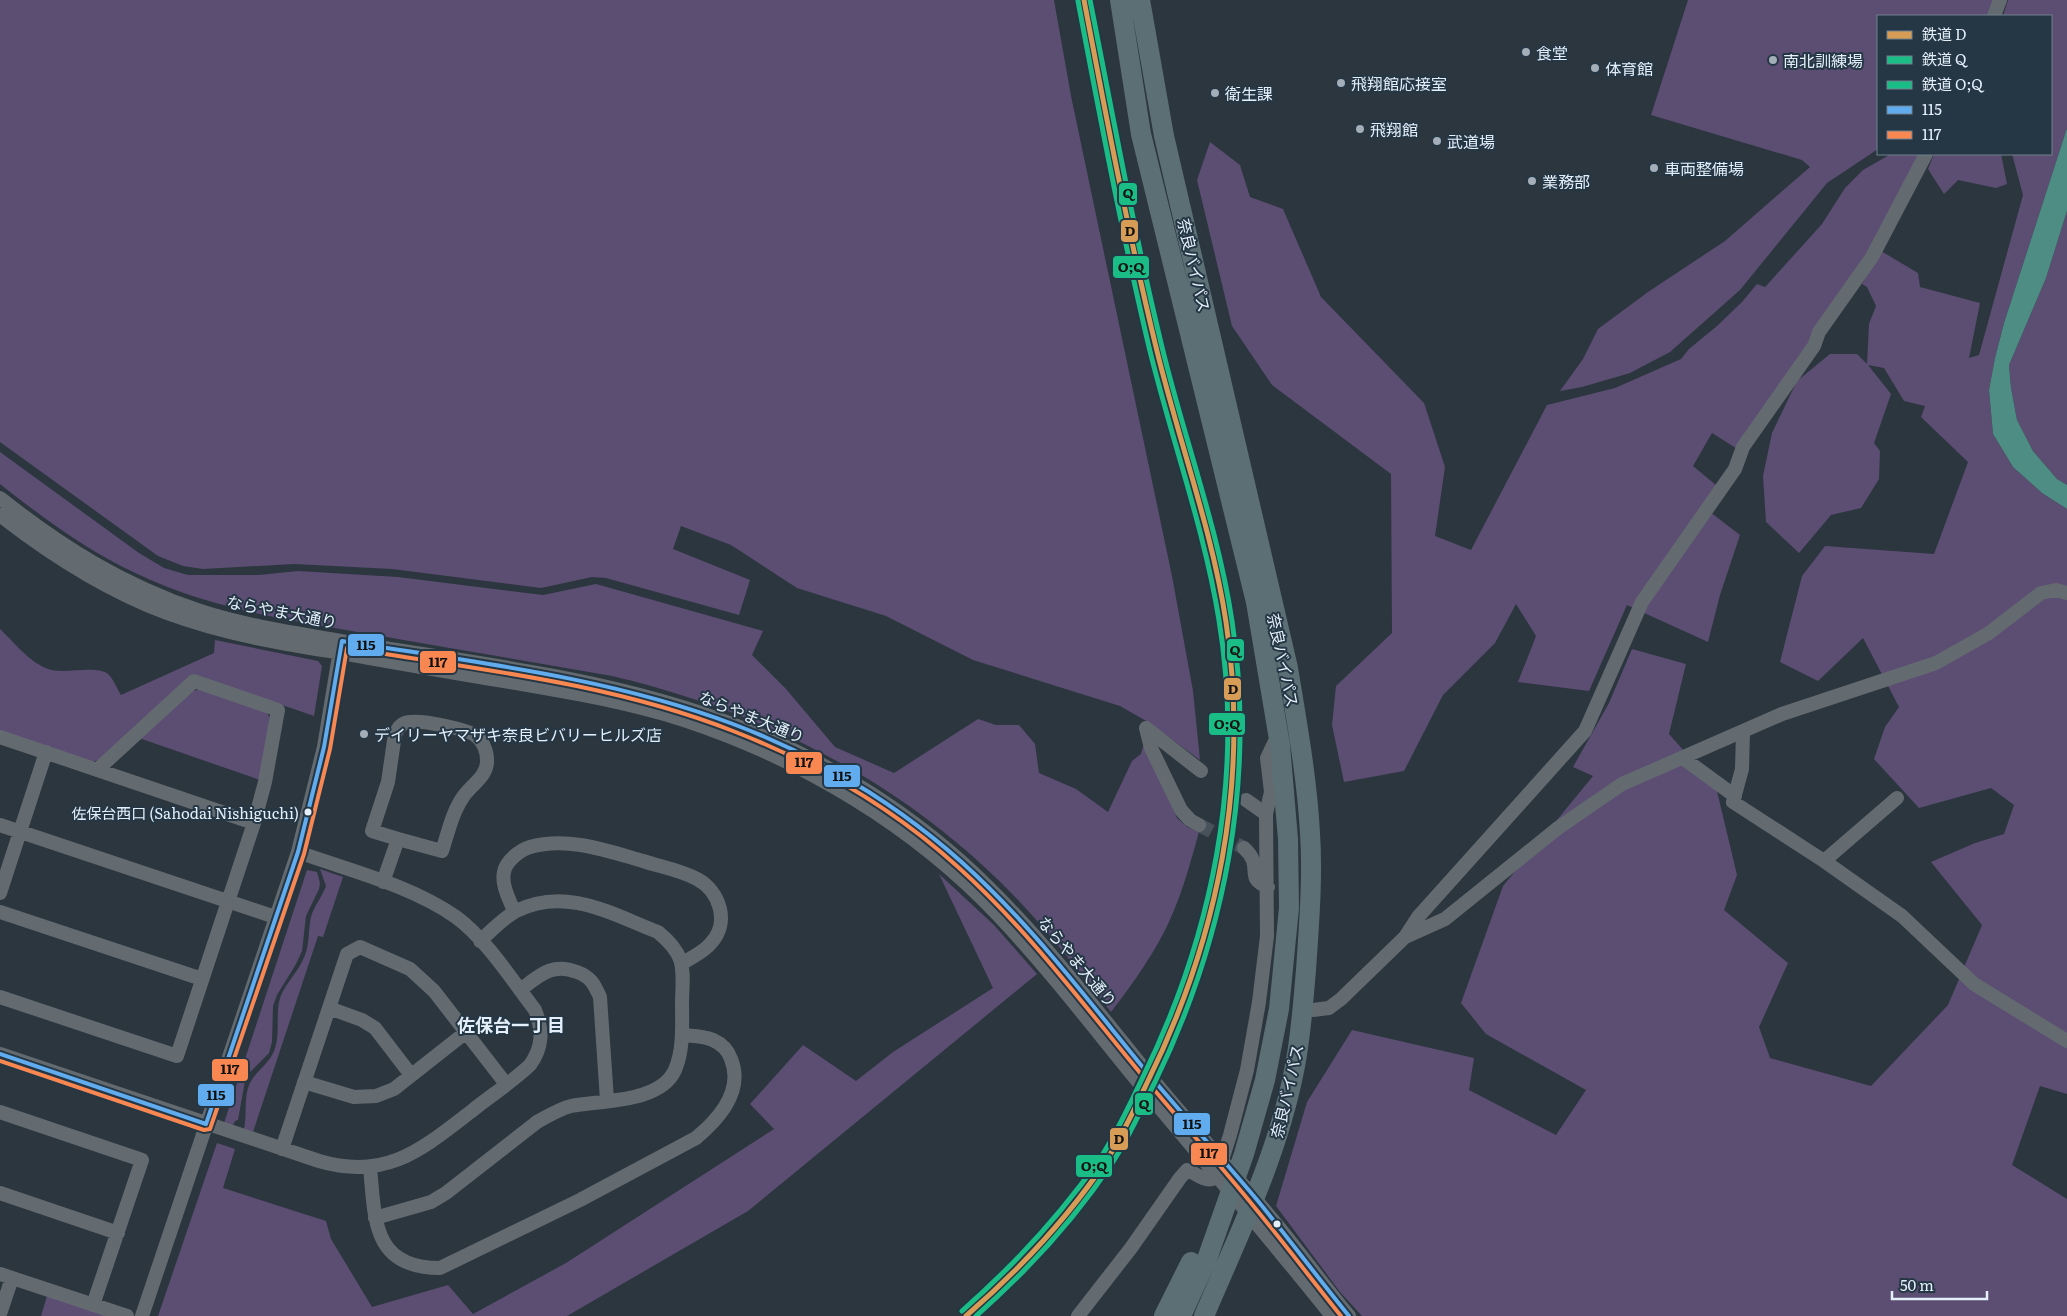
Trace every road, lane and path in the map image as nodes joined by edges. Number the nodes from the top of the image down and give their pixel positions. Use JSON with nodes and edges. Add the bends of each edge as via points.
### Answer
{"nodes":[{"id":1,"x":1120,"y":0,"type":"edge"},
{"id":2,"x":1140,"y":0,"type":"edge"},
{"id":3,"x":2000,"y":0,"type":"edge"},
{"id":4,"x":1994,"y":15,"type":"edge"},
{"id":5,"x":1925,"y":155,"type":"edge"},
{"id":6,"x":0,"y":498,"type":"edge"},
{"id":7,"x":0,"y":515,"type":"edge"},
{"id":8,"x":2067,"y":593,"type":"edge"},
{"id":9,"x":341,"y":647,"type":"junction"},
{"id":10,"x":1743,"y":732,"type":"junction"},
{"id":11,"x":1279,"y":734,"type":"junction"},
{"id":12,"x":0,"y":737,"type":"edge"},
{"id":13,"x":46,"y":752,"type":"junction"},
{"id":14,"x":1683,"y":758,"type":"junction"},
{"id":15,"x":97,"y":770,"type":"junction"},
{"id":16,"x":1201,"y":771,"type":"dead end"},
{"id":17,"x":1735,"y":796,"type":"junction"},
{"id":18,"x":1897,"y":798,"type":"dead end"},
{"id":19,"x":1246,"y":800,"type":"dead end"},
{"id":20,"x":1266,"y":814,"type":"junction"},
{"id":21,"x":254,"y":823,"type":"junction"},
{"id":22,"x":0,"y":825,"type":"edge"},
{"id":23,"x":1200,"y":826,"type":"tunnel mouth"},
{"id":24,"x":20,"y":832,"type":"junction"},
{"id":25,"x":398,"y":839,"type":"junction"},
{"id":26,"x":1244,"y":848,"type":"tunnel mouth"},
{"id":27,"x":298,"y":852,"type":"junction"},
{"id":28,"x":1824,"y":862,"type":"junction"},
{"id":29,"x":383,"y":882,"type":"junction"},
{"id":30,"x":1268,"y":887,"type":"junction"},
{"id":31,"x":0,"y":893,"type":"edge"},
{"id":32,"x":229,"y":902,"type":"junction"},
{"id":33,"x":0,"y":912,"type":"edge"},
{"id":34,"x":514,"y":912,"type":"junction"},
{"id":35,"x":275,"y":917,"type":"junction"},
{"id":36,"x":1405,"y":937,"type":"junction"},
{"id":37,"x":480,"y":941,"type":"junction"},
{"id":38,"x":683,"y":963,"type":"junction"},
{"id":39,"x":202,"y":980,"type":"junction"},
{"id":40,"x":520,"y":990,"type":"junction"},
{"id":41,"x":0,"y":997,"type":"edge"},
{"id":42,"x":329,"y":1008,"type":"junction"},
{"id":43,"x":1313,"y":1010,"type":"dead end"},
{"id":44,"x":465,"y":1033,"type":"junction"},
{"id":45,"x":682,"y":1034,"type":"junction"},
{"id":46,"x":2067,"y":1041,"type":"edge"},
{"id":47,"x":0,"y":1054,"type":"edge"},
{"id":48,"x":411,"y":1075,"type":"junction"},
{"id":49,"x":304,"y":1082,"type":"junction"},
{"id":50,"x":506,"y":1084,"type":"junction"},
{"id":51,"x":607,"y":1100,"type":"junction"},
{"id":52,"x":0,"y":1112,"type":"edge"},
{"id":53,"x":206,"y":1124,"type":"junction"},
{"id":54,"x":282,"y":1149,"type":"junction"},
{"id":55,"x":1244,"y":1154,"type":"junction"},
{"id":56,"x":370,"y":1166,"type":"junction"},
{"id":57,"x":1261,"y":1183,"type":"junction"},
{"id":58,"x":0,"y":1193,"type":"edge"},
{"id":59,"x":375,"y":1218,"type":"junction"},
{"id":60,"x":1268,"y":1225,"type":"junction"},
{"id":61,"x":118,"y":1233,"type":"junction"},
{"id":62,"x":6,"y":1276,"type":"edge"},
{"id":63,"x":93,"y":1306,"type":"junction"},
{"id":64,"x":0,"y":1314,"type":"edge"},
{"id":65,"x":126,"y":1316,"type":"edge"},
{"id":66,"x":142,"y":1316,"type":"edge"},
{"id":67,"x":1078,"y":1316,"type":"edge"},
{"id":68,"x":1164,"y":1316,"type":"edge"},
{"id":69,"x":1181,"y":1316,"type":"edge"},
{"id":70,"x":1204,"y":1316,"type":"edge"},
{"id":71,"x":1216,"y":1316,"type":"edge"},
{"id":72,"x":1332,"y":1316,"type":"edge"},
{"id":73,"x":1350,"y":1316,"type":"edge"}],
"edges":[{"from":1,"to":11,"type":"highway","name":"奈良バイパス","via":[[1141,134],[1256,602]]},
{"from":2,"to":57,"type":"highway","name":"奈良バイパス","via":[[1164,136],[1288,668],[1302,752],[1310,834],[1309,926],[1302,1011],[1294,1071]]},
{"from":3,"to":4,"type":"street"},
{"from":5,"to":36,"type":"street","via":[[1872,257],[1743,447],[1735,469],[1642,602],[1585,731],[1418,917]]},
{"from":6,"to":9,"type":"street","name":"ならやま大通り","via":[[42,532],[78,555],[153,593],[219,617]]},
{"from":7,"to":9,"type":"street","name":"ならやま大通り","via":[[37,544],[82,572],[167,613],[229,633]]},
{"from":8,"to":10,"type":"street","via":[[2056,590],[2041,593],[1989,634],[1936,663],[1782,714]]},
{"from":9,"to":27,"type":"street","via":[[324,747]]},
{"from":9,"to":60,"type":"street","name":"ならやま大通り","via":[[640,707],[770,754],[849,796],[916,842],[999,916],[1090,1013],[1207,1166]]},
{"from":10,"to":14,"type":"street"},
{"from":10,"to":17,"type":"street","via":[[1742,769]]},
{"from":11,"to":20,"type":"street","via":[[1266,758],[1271,792]]},
{"from":11,"to":55,"type":"highway","name":"奈良バイパス","via":[[1288,839],[1289,908],[1278,1009],[1265,1080]]},
{"from":12,"to":13,"type":"street"},
{"from":13,"to":15,"type":"street"},
{"from":13,"to":24,"type":"street"},
{"from":14,"to":17,"type":"street"},
{"from":14,"to":36,"type":"street","via":[[1622,784],[1558,828],[1445,919]]},
{"from":15,"to":21,"type":"street"},
{"from":15,"to":21,"type":"street","via":[[194,681],[278,710]]},
{"from":16,"to":23,"type":"street","via":[[1146,728],[1151,748],[1181,810]]},
{"from":17,"to":28,"type":"street","via":[[1733,802]]},
{"from":18,"to":28,"type":"street"},
{"from":19,"to":20,"type":"street"},
{"from":20,"to":30,"type":"street"},
{"from":21,"to":32,"type":"street"},
{"from":22,"to":24,"type":"street"},
{"from":24,"to":31,"type":"street"},
{"from":24,"to":32,"type":"street"},
{"from":25,"to":25,"type":"street","via":[[372,831],[388,782],[399,726],[414,721],[470,732],[478,737],[486,749],[488,761],[485,770],[461,800],[442,851]]},
{"from":25,"to":29,"type":"street"},
{"from":26,"to":30,"type":"street","via":[[1253,856],[1257,883]]},
{"from":27,"to":29,"type":"street"},
{"from":27,"to":35,"type":"street"},
{"from":28,"to":46,"type":"street","via":[[1902,916],[1974,984]]},
{"from":29,"to":37,"type":"street","via":[[427,900],[457,918]]},
{"from":30,"to":67,"type":"street","via":[[1267,936],[1247,1070],[1217,1176],[1207,1181],[1187,1170]]},
{"from":32,"to":35,"type":"street"},
{"from":32,"to":39,"type":"street"},
{"from":33,"to":39,"type":"street"},
{"from":34,"to":37,"type":"street"},
{"from":34,"to":38,"type":"street","via":[[541,902],[578,902],[658,932],[668,940]]},
{"from":34,"to":38,"type":"street","via":[[503,881],[504,870],[516,854],[531,847],[582,845],[672,870],[698,879],[710,888],[721,911],[718,933],[711,943]]},
{"from":35,"to":53,"type":"street"},
{"from":36,"to":43,"type":"street","via":[[1341,999],[1329,1008]]},
{"from":37,"to":40,"type":"street"},
{"from":38,"to":45,"type":"street"},
{"from":39,"to":41,"type":"street","via":[[177,1056]]},
{"from":40,"to":50,"type":"street","via":[[535,1010],[541,1041],[530,1065]]},
{"from":40,"to":51,"type":"street","via":[[557,968],[569,968],[586,975],[594,983],[600,997]]},
{"from":42,"to":44,"type":"street","via":[[347,954],[360,947],[410,969],[434,991]]},
{"from":42,"to":48,"type":"street","via":[[375,1028]]},
{"from":42,"to":49,"type":"street"},
{"from":44,"to":48,"type":"street"},
{"from":44,"to":50,"type":"street"},
{"from":45,"to":51,"type":"street","via":[[678,1058],[668,1079],[649,1093]]},
{"from":45,"to":59,"type":"street","via":[[722,1045],[729,1052],[735,1069],[735,1084],[728,1102],[696,1138],[580,1200],[440,1268],[409,1264],[395,1256],[377,1231]]},
{"from":47,"to":53,"type":"street"},
{"from":48,"to":49,"type":"street","via":[[394,1089],[376,1096],[354,1097]]},
{"from":49,"to":54,"type":"street"},
{"from":50,"to":56,"type":"street","via":[[419,1150],[397,1162]]},
{"from":51,"to":59,"type":"street","via":[[570,1106],[552,1113],[431,1202]]},
{"from":52,"to":61,"type":"street","via":[[142,1160]]},
{"from":53,"to":54,"type":"street"},
{"from":53,"to":66,"type":"street"},
{"from":54,"to":56,"type":"street","via":[[335,1166]]},
{"from":55,"to":68,"type":"highway"},
{"from":55,"to":69,"type":"highway","name":"奈良バイパス","via":[[1207,1259]]},
{"from":56,"to":59,"type":"street"},
{"from":57,"to":70,"type":"highway","name":"奈良バイパス"},
{"from":57,"to":71,"type":"highway"},
{"from":58,"to":61,"type":"street"},
{"from":60,"to":72,"type":"street","name":"ならやま大通り"},
{"from":60,"to":73,"type":"street","name":"ならやま大通り"},
{"from":61,"to":63,"type":"street"},
{"from":62,"to":63,"type":"street"},
{"from":62,"to":64,"type":"street"},
{"from":63,"to":65,"type":"street"}]}
